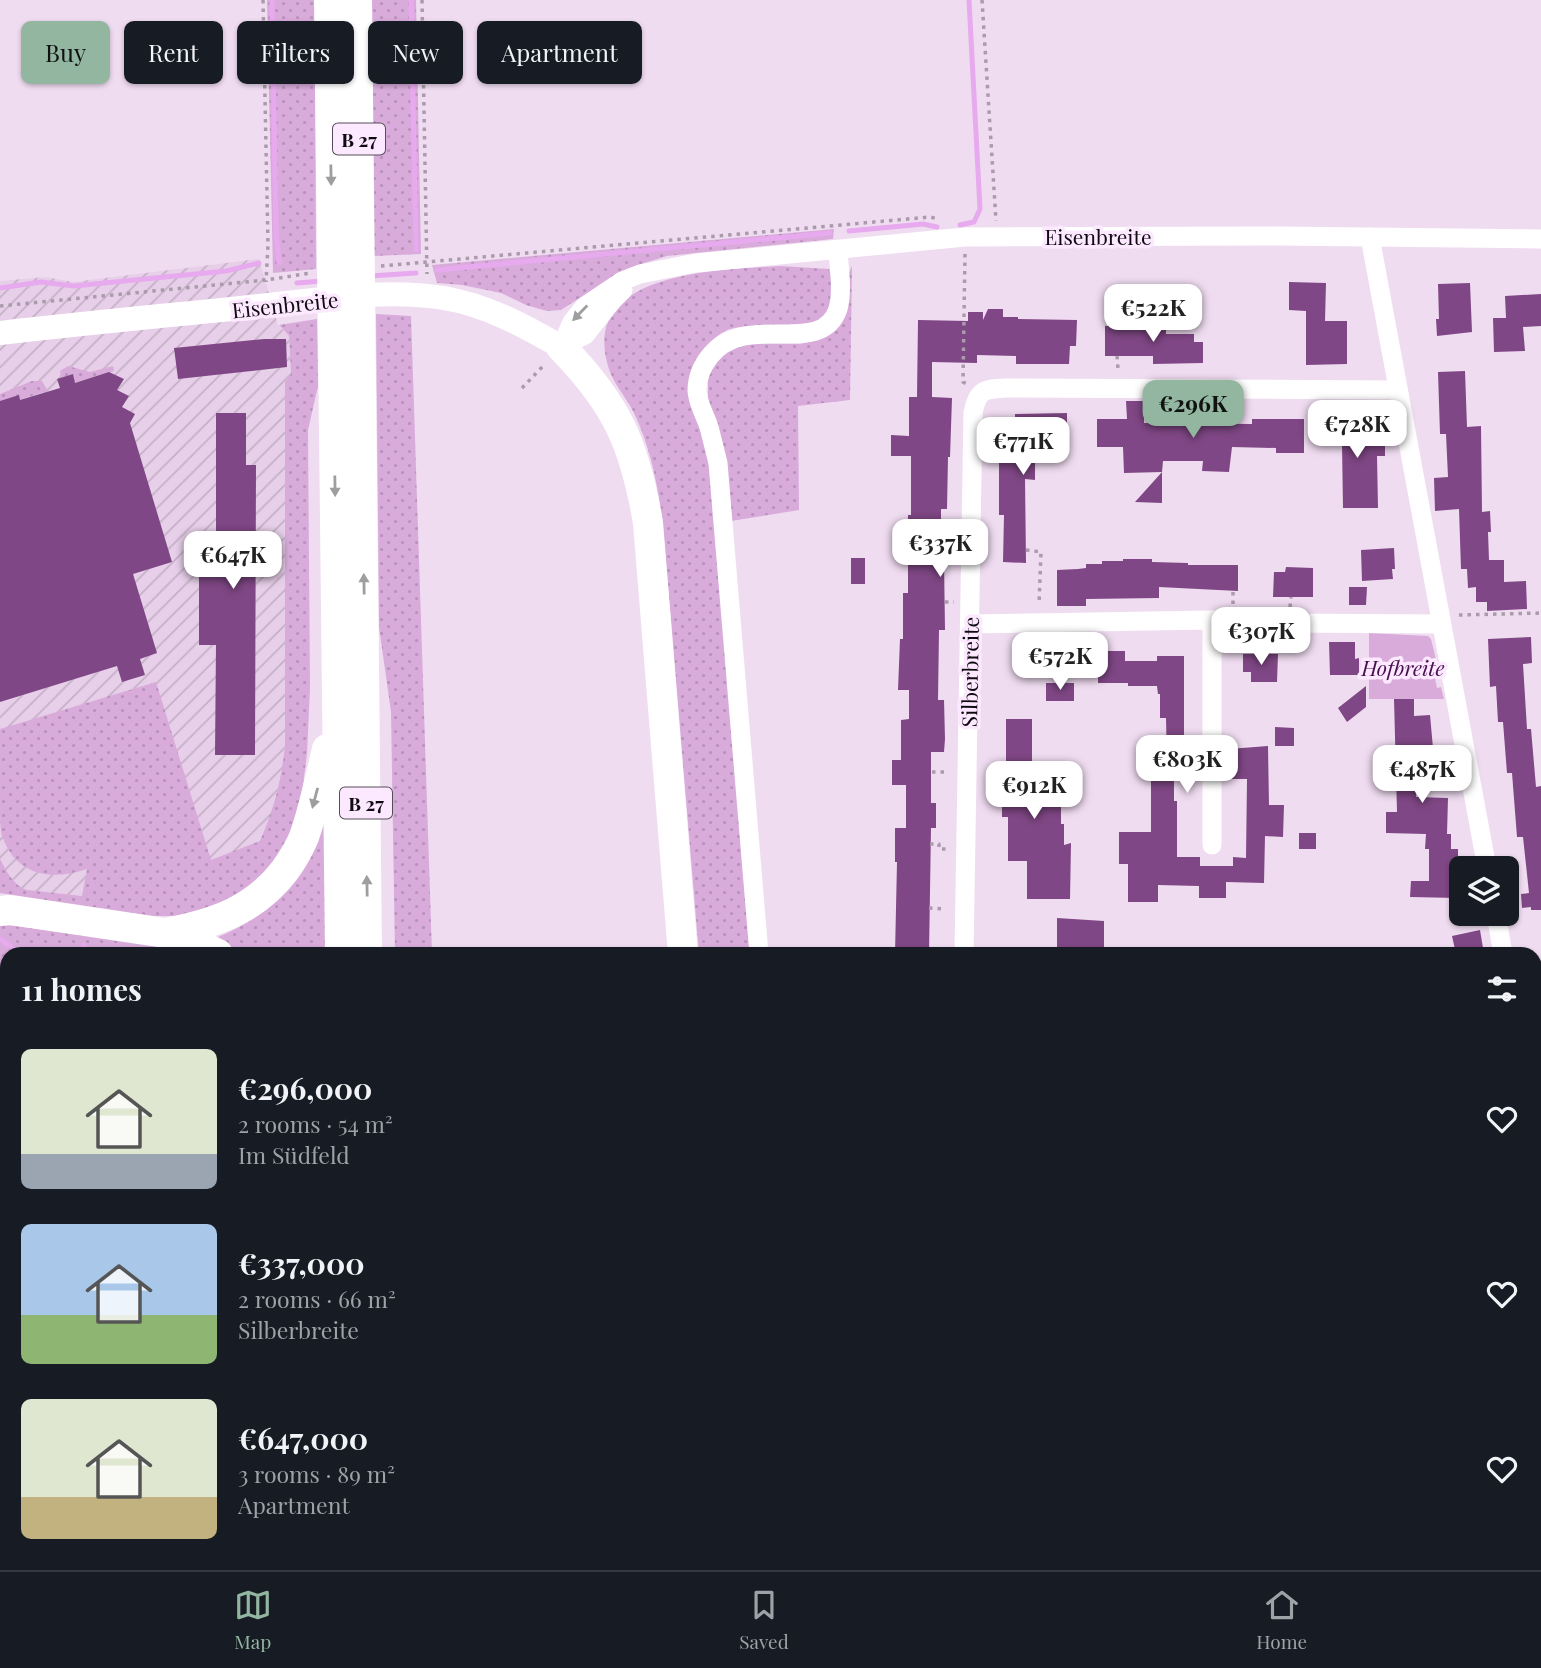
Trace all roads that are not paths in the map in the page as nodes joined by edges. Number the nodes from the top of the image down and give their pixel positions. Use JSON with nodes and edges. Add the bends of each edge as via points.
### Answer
{"nodes":[{"id":1,"x":329,"y":0,"type":"edge"},
{"id":2,"x":357,"y":0,"type":"edge"},
{"id":3,"x":346,"y":234,"type":"junction"},
{"id":4,"x":1370,"y":237,"type":"junction"},
{"id":5,"x":1541,"y":239,"type":"edge"},
{"id":6,"x":838,"y":250,"type":"junction"},
{"id":7,"x":0,"y":333,"type":"edge"},
{"id":8,"x":561,"y":347,"type":"junction"},
{"id":9,"x":347,"y":360,"type":"junction"},
{"id":10,"x":1397,"y":390,"type":"junction"},
{"id":11,"x":1212,"y":620,"type":"junction"},
{"id":12,"x":1440,"y":620,"type":"junction"},
{"id":13,"x":970,"y":624,"type":"junction"},
{"id":14,"x":338,"y":708,"type":"junction"},
{"id":15,"x":1212,"y":845,"type":"dead end"},
{"id":16,"x":1485,"y":856,"type":"edge"},
{"id":17,"x":3,"y":909,"type":"edge"},
{"id":18,"x":1498,"y":926,"type":"edge"},
{"id":19,"x":165,"y":933,"type":"junction"},
{"id":20,"x":203,"y":947,"type":"edge"},
{"id":21,"x":340,"y":947,"type":"edge"},
{"id":22,"x":367,"y":947,"type":"edge"},
{"id":23,"x":682,"y":947,"type":"edge"},
{"id":24,"x":758,"y":947,"type":"edge"},
{"id":25,"x":964,"y":947,"type":"edge"},
{"id":26,"x":1502,"y":947,"type":"edge"}],
"edges":[{"from":1,"to":3,"type":"highway","number":"B 27","one_way":true},
{"from":2,"to":3,"type":"highway","number":"B 27"},
{"from":3,"to":9,"type":"highway","number":"B 27"},
{"from":4,"to":5,"type":"street","name":"Eisenbreite"},
{"from":4,"to":6,"type":"street","name":"Eisenbreite","via":[[965,237]]},
{"from":4,"to":10,"type":"street"},
{"from":6,"to":8,"type":"street","name":"Eisenbreite","via":[[657,271],[626,288],[585,335]]},
{"from":6,"to":24,"type":"street","via":[[839,300],[831,321],[810,333],[737,336],[718,347],[698,379],[699,402],[718,463]]},
{"from":7,"to":8,"type":"main road","name":"Eisenbreite","via":[[416,294],[448,298],[496,313]]},
{"from":8,"to":23,"type":"highway","via":[[606,399],[631,448],[641,481]]},
{"from":9,"to":14,"type":"highway","number":"B 27","one_way":true},
{"from":22,"to":9,"type":"highway","number":"B 27","one_way":true},
{"from":10,"to":12,"type":"street"},
{"from":10,"to":13,"type":"street","name":"Silberbreite","via":[[1007,388],[980,393],[973,413]]},
{"from":11,"to":12,"type":"street"},
{"from":11,"to":13,"type":"street"},
{"from":11,"to":15,"type":"street"},
{"from":12,"to":16,"type":"street"},
{"from":13,"to":25,"type":"street","name":"Silberbreite"},
{"from":14,"to":19,"type":"highway","one_way":true,"via":[[303,839],[281,875],[267,892],[238,912]]},
{"from":14,"to":21,"type":"highway","number":"B 27"},
{"from":17,"to":19,"type":"highway"},
{"from":18,"to":26,"type":"street"},
{"from":19,"to":20,"type":"highway"}]}
